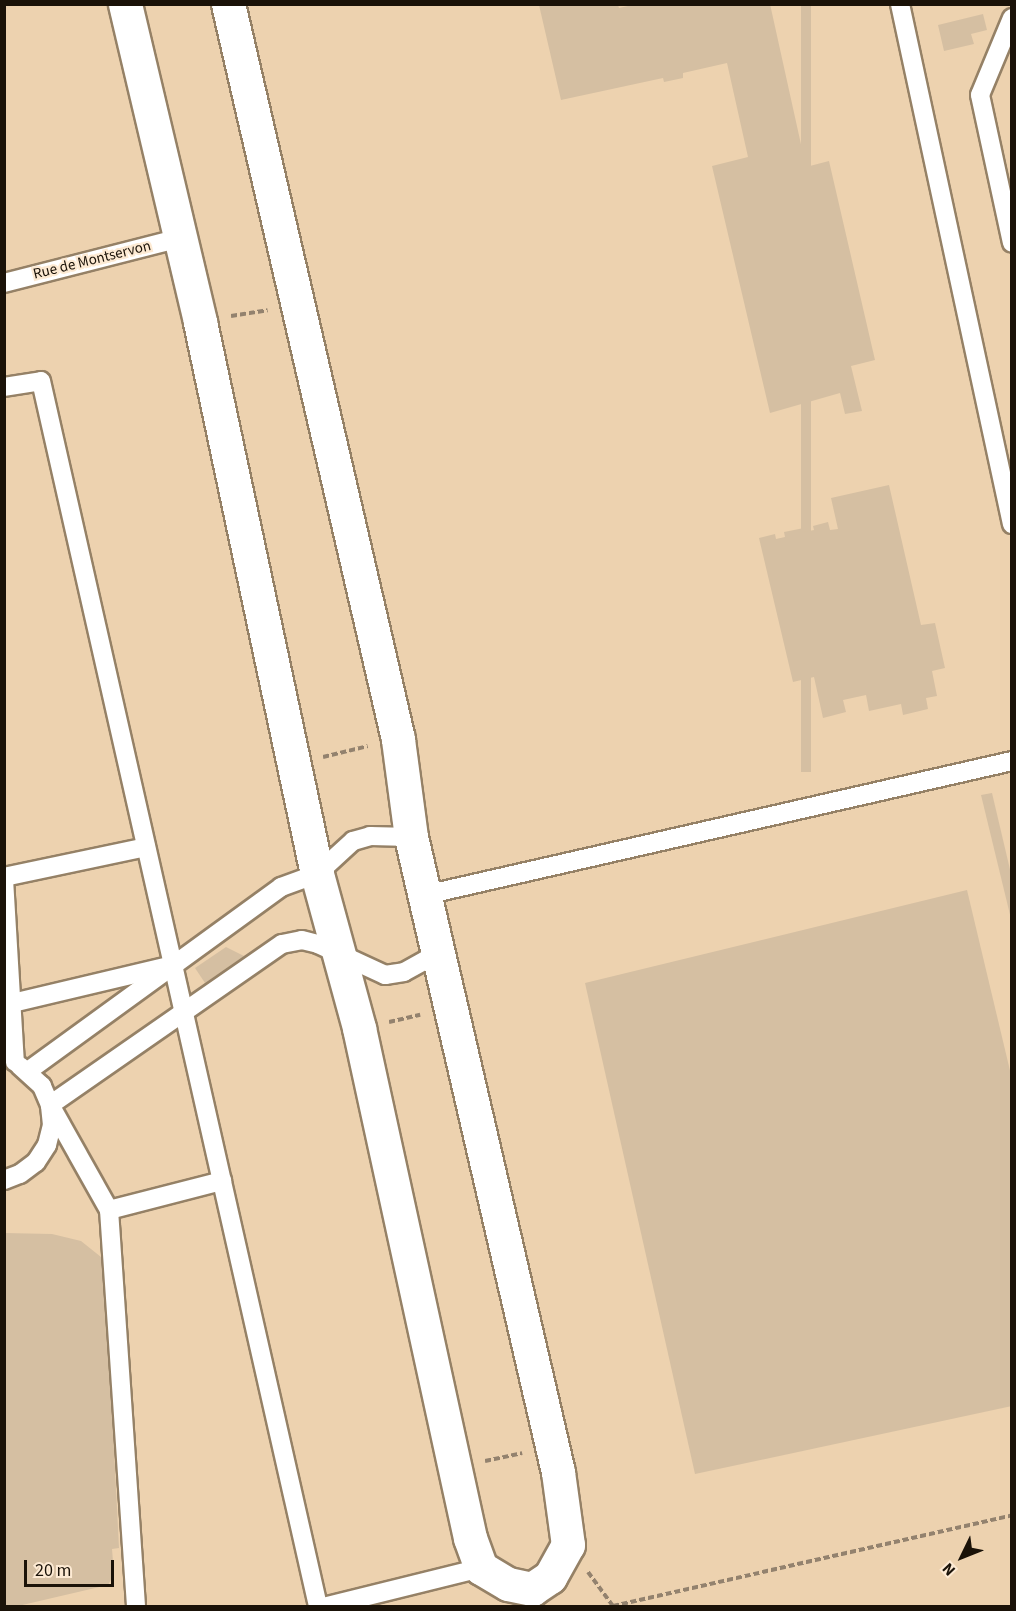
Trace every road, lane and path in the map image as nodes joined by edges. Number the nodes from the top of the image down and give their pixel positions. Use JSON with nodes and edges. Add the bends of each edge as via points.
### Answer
{"nodes":[{"id":1,"x":125,"y":4,"type":"edge"},
{"id":2,"x":228,"y":4,"type":"edge"},
{"id":3,"x":900,"y":4,"type":"edge"},
{"id":4,"x":1011,"y":18,"type":"edge"},
{"id":5,"x":180,"y":238,"type":"junction"},
{"id":6,"x":1011,"y":243,"type":"edge"},
{"id":7,"x":4,"y":283,"type":"edge"},
{"id":8,"x":295,"y":304,"type":"junction"},
{"id":9,"x":200,"y":322,"type":"junction"},
{"id":10,"x":4,"y":387,"type":"edge"},
{"id":11,"x":1011,"y":524,"type":"edge"},
{"id":12,"x":398,"y":739,"type":"junction"},
{"id":13,"x":1011,"y":761,"type":"edge"},
{"id":14,"x":294,"y":764,"type":"junction"},
{"id":15,"x":411,"y":837,"type":"junction"},
{"id":16,"x":146,"y":847,"type":"junction"},
{"id":17,"x":317,"y":874,"type":"junction"},
{"id":18,"x":4,"y":878,"type":"edge"},
{"id":19,"x":425,"y":895,"type":"junction"},
{"id":20,"x":438,"y":953,"type":"junction"},
{"id":21,"x":341,"y":956,"type":"junction"},
{"id":22,"x":173,"y":966,"type":"junction"},
{"id":23,"x":8,"y":1004,"type":"edge"},
{"id":24,"x":453,"y":1007,"type":"junction"},
{"id":25,"x":182,"y":1014,"type":"junction"},
{"id":26,"x":359,"y":1028,"type":"junction"},
{"id":27,"x":16,"y":1065,"type":"edge"},
{"id":28,"x":50,"y":1105,"type":"junction"},
{"id":29,"x":4,"y":1180,"type":"edge"},
{"id":30,"x":222,"y":1181,"type":"junction"},
{"id":31,"x":109,"y":1210,"type":"junction"},
{"id":32,"x":552,"y":1446,"type":"junction"},
{"id":33,"x":454,"y":1467,"type":"junction"},
{"id":34,"x":1011,"y":1515,"type":"edge"},
{"id":35,"x":568,"y":1545,"type":"junction"},
{"id":36,"x":481,"y":1568,"type":"junction"},
{"id":37,"x":136,"y":1606,"type":"edge"},
{"id":38,"x":318,"y":1606,"type":"edge"},
{"id":39,"x":327,"y":1606,"type":"edge"},
{"id":40,"x":611,"y":1606,"type":"edge"}],
"edges":[{"from":1,"to":5,"type":"street"},
{"from":2,"to":8,"type":"street"},
{"from":3,"to":11,"type":"lane"},
{"from":4,"to":6,"type":"lane","via":[[980,95]]},
{"from":5,"to":7,"type":"lane","name":"Rue de Montservon"},
{"from":5,"to":9,"type":"street"},
{"from":8,"to":9,"type":"path"},
{"from":8,"to":12,"type":"street"},
{"from":9,"to":14,"type":"street"},
{"from":10,"to":16,"type":"lane","via":[[41,381]]},
{"from":12,"to":14,"type":"path"},
{"from":12,"to":15,"type":"street"},
{"from":13,"to":19,"type":"lane"},
{"from":14,"to":17,"type":"street"},
{"from":15,"to":17,"type":"lane","via":[[370,836],[352,841]]},
{"from":15,"to":19,"type":"street"},
{"from":16,"to":18,"type":"lane"},
{"from":16,"to":22,"type":"lane"},
{"from":17,"to":21,"type":"street"},
{"from":17,"to":22,"type":"lane","via":[[281,887]]},
{"from":18,"to":23,"type":"lane"},
{"from":19,"to":20,"type":"street"},
{"from":20,"to":21,"type":"lane","via":[[404,972],[385,975]]},
{"from":20,"to":24,"type":"street"},
{"from":21,"to":25,"type":"lane","via":[[302,940],[282,944]]},
{"from":21,"to":26,"type":"street"},
{"from":22,"to":23,"type":"lane"},
{"from":22,"to":25,"type":"lane"},
{"from":22,"to":27,"type":"lane"},
{"from":23,"to":27,"type":"lane"},
{"from":24,"to":26,"type":"path"},
{"from":24,"to":32,"type":"street"},
{"from":25,"to":28,"type":"lane"},
{"from":25,"to":30,"type":"lane"},
{"from":26,"to":33,"type":"street"},
{"from":27,"to":28,"type":"lane","via":[[42,1086]]},
{"from":28,"to":29,"type":"lane","via":[[52,1125],[47,1145],[36,1162],[21,1174]]},
{"from":28,"to":31,"type":"lane"},
{"from":30,"to":31,"type":"lane"},
{"from":30,"to":38,"type":"lane"},
{"from":31,"to":37,"type":"lane"},
{"from":32,"to":33,"type":"path"},
{"from":32,"to":35,"type":"street"},
{"from":33,"to":36,"type":"street"},
{"from":34,"to":40,"type":"path"},
{"from":35,"to":36,"type":"street","via":[[550,1577],[532,1589],[508,1584]]},
{"from":35,"to":40,"type":"path"},
{"from":36,"to":39,"type":"lane"}]}
